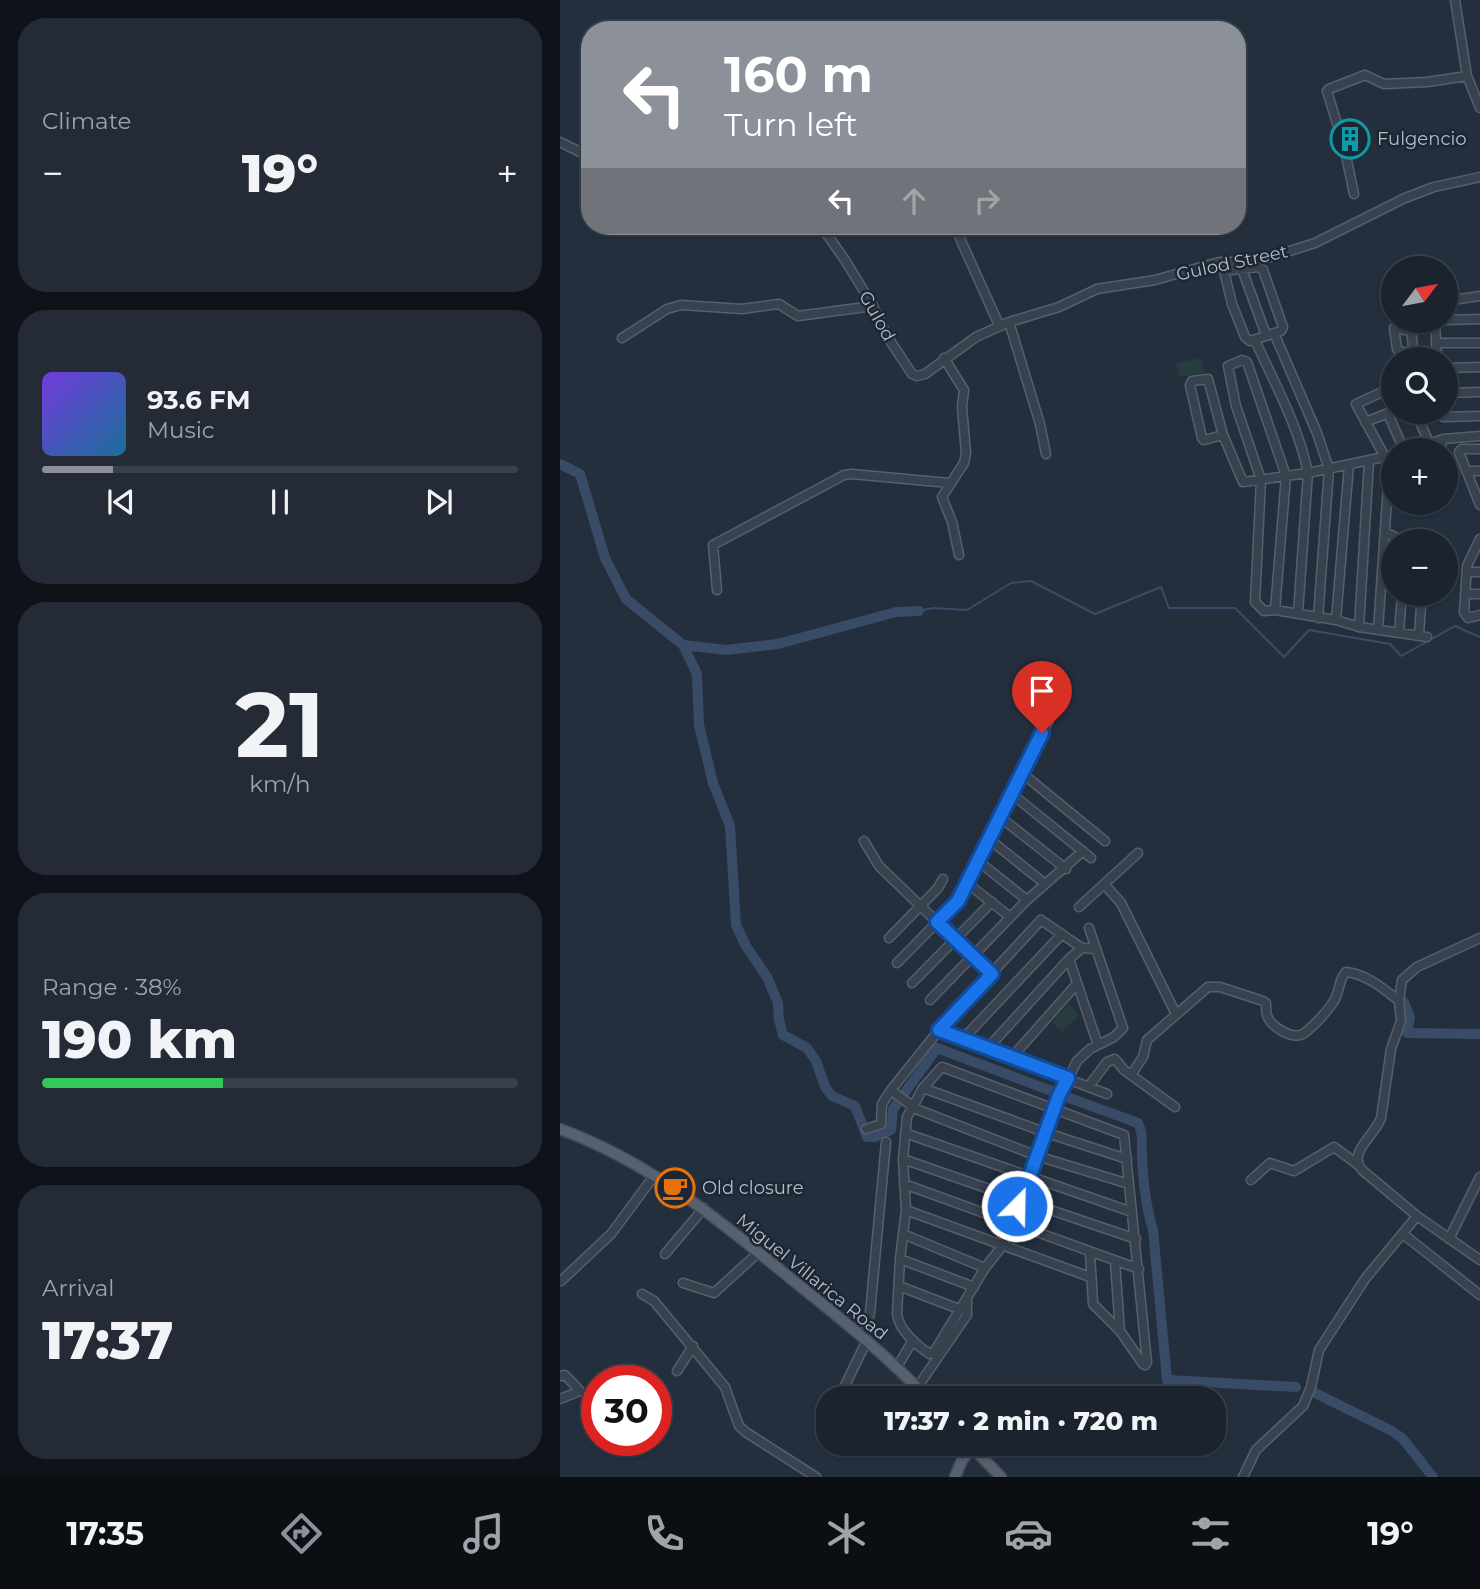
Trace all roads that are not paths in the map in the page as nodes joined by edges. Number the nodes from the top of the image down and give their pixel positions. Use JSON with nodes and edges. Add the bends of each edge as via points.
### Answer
{"nodes":[{"id":1,"x":1455,"y":0,"type":"edge"},
{"id":2,"x":1467,"y":76,"type":"junction"},
{"id":3,"x":1480,"y":107,"type":"edge"},
{"id":4,"x":560,"y":142,"type":"edge"},
{"id":5,"x":581,"y":152,"type":"edge"},
{"id":6,"x":1480,"y":177,"type":"edge"},
{"id":7,"x":1354,"y":194,"type":"dead end"},
{"id":8,"x":827,"y":235,"type":"edge"},
{"id":9,"x":958,"y":235,"type":"edge"},
{"id":10,"x":1242,"y":269,"type":"junction"},
{"id":11,"x":1480,"y":296,"type":"edge"},
{"id":12,"x":1458,"y":299,"type":"edge"},
{"id":13,"x":873,"y":306,"type":"junction"},
{"id":14,"x":1480,"y":319,"type":"edge"},
{"id":15,"x":1458,"y":320,"type":"edge"},
{"id":16,"x":1009,"y":322,"type":"junction"},
{"id":17,"x":999,"y":325,"type":"junction"},
{"id":18,"x":1436,"y":333,"type":"edge"},
{"id":19,"x":1270,"y":334,"type":"junction"},
{"id":20,"x":622,"y":338,"type":"dead end"},
{"id":21,"x":1255,"y":340,"type":"junction"},
{"id":22,"x":1437,"y":343,"type":"junction"},
{"id":23,"x":1480,"y":343,"type":"edge"},
{"id":24,"x":1437,"y":347,"type":"edge"},
{"id":25,"x":944,"y":358,"type":"junction"},
{"id":26,"x":1480,"y":367,"type":"edge"},
{"id":27,"x":1458,"y":368,"type":"edge"},
{"id":28,"x":1381,"y":391,"type":"edge"},
{"id":29,"x":1480,"y":392,"type":"edge"},
{"id":30,"x":1458,"y":393,"type":"edge"},
{"id":31,"x":1458,"y":414,"type":"edge"},
{"id":32,"x":1381,"y":416,"type":"edge"},
{"id":33,"x":1480,"y":416,"type":"edge"},
{"id":34,"x":1366,"y":422,"type":"junction"},
{"id":35,"x":1223,"y":435,"type":"junction"},
{"id":36,"x":1480,"y":436,"type":"edge"},
{"id":37,"x":1455,"y":438,"type":"edge"},
{"id":38,"x":1381,"y":444,"type":"edge"},
{"id":39,"x":1480,"y":449,"type":"edge"},
{"id":40,"x":1046,"y":454,"type":"dead end"},
{"id":41,"x":1381,"y":458,"type":"edge"},
{"id":42,"x":1369,"y":461,"type":"junction"},
{"id":43,"x":1349,"y":465,"type":"junction"},
{"id":44,"x":1329,"y":469,"type":"junction"},
{"id":45,"x":1465,"y":471,"type":"junction"},
{"id":46,"x":1480,"y":471,"type":"edge"},
{"id":47,"x":1307,"y":473,"type":"junction"},
{"id":48,"x":1286,"y":476,"type":"junction"},
{"id":49,"x":1261,"y":480,"type":"junction"},
{"id":50,"x":949,"y":483,"type":"junction"},
{"id":51,"x":1477,"y":492,"type":"edge"},
{"id":52,"x":1480,"y":505,"type":"edge"},
{"id":53,"x":1480,"y":539,"type":"edge"},
{"id":54,"x":1477,"y":553,"type":"edge"},
{"id":55,"x":959,"y":555,"type":"dead end"},
{"id":56,"x":1467,"y":572,"type":"junction"},
{"id":57,"x":1480,"y":572,"type":"edge"},
{"id":58,"x":1381,"y":588,"type":"edge"},
{"id":59,"x":717,"y":590,"type":"dead end"},
{"id":60,"x":1466,"y":594,"type":"junction"},
{"id":61,"x":1480,"y":594,"type":"edge"},
{"id":62,"x":1401,"y":606,"type":"edge"},
{"id":63,"x":1422,"y":606,"type":"edge"},
{"id":64,"x":1275,"y":610,"type":"junction"},
{"id":65,"x":1298,"y":613,"type":"junction"},
{"id":66,"x":1479,"y":616,"type":"edge"},
{"id":67,"x":1318,"y":618,"type":"junction"},
{"id":68,"x":1336,"y":620,"type":"junction"},
{"id":69,"x":1359,"y":627,"type":"junction"},
{"id":70,"x":1378,"y":630,"type":"junction"},
{"id":71,"x":1399,"y":633,"type":"junction"},
{"id":72,"x":1053,"y":712,"type":"dead end"},
{"id":73,"x":1022,"y":774,"type":"junction"},
{"id":74,"x":1012,"y":794,"type":"junction"},
{"id":75,"x":1000,"y":817,"type":"junction"},
{"id":76,"x":989,"y":839,"type":"junction"},
{"id":77,"x":864,"y":841,"type":"dead end"},
{"id":78,"x":1105,"y":841,"type":"dead end"},
{"id":79,"x":1083,"y":851,"type":"junction"},
{"id":80,"x":1138,"y":853,"type":"dead end"},
{"id":81,"x":1091,"y":858,"type":"dead end"},
{"id":82,"x":978,"y":861,"type":"junction"},
{"id":83,"x":1066,"y":869,"type":"junction"},
{"id":84,"x":943,"y":879,"type":"dead end"},
{"id":85,"x":967,"y":883,"type":"junction"},
{"id":86,"x":1044,"y":883,"type":"junction"},
{"id":87,"x":1104,"y":884,"type":"junction"},
{"id":88,"x":1027,"y":900,"type":"junction"},
{"id":89,"x":992,"y":902,"type":"junction"},
{"id":90,"x":920,"y":905,"type":"junction"},
{"id":91,"x":1079,"y":907,"type":"dead end"},
{"id":92,"x":1010,"y":917,"type":"junction"},
{"id":93,"x":937,"y":922,"type":"junction"},
{"id":94,"x":1089,"y":928,"type":"dead end"},
{"id":95,"x":1062,"y":934,"type":"junction"},
{"id":96,"x":889,"y":938,"type":"dead end"},
{"id":97,"x":1480,"y":938,"type":"edge"},
{"id":98,"x":955,"y":939,"type":"junction"},
{"id":99,"x":1082,"y":948,"type":"junction"},
{"id":100,"x":1096,"y":949,"type":"junction"},
{"id":101,"x":973,"y":956,"type":"junction"},
{"id":102,"x":1069,"y":959,"type":"junction"},
{"id":103,"x":897,"y":963,"type":"dead end"},
{"id":104,"x":992,"y":974,"type":"junction"},
{"id":105,"x":912,"y":983,"type":"dead end"},
{"id":106,"x":1076,"y":985,"type":"junction"},
{"id":107,"x":930,"y":1000,"type":"dead end"},
{"id":108,"x":1399,"y":1001,"type":"junction"},
{"id":109,"x":1176,"y":1014,"type":"junction"},
{"id":110,"x":939,"y":1030,"type":"junction"},
{"id":111,"x":963,"y":1039,"type":"junction"},
{"id":112,"x":1098,"y":1045,"type":"junction"},
{"id":113,"x":988,"y":1048,"type":"junction"},
{"id":114,"x":1012,"y":1057,"type":"junction"},
{"id":115,"x":1131,"y":1074,"type":"junction"},
{"id":116,"x":1068,"y":1078,"type":"junction"},
{"id":117,"x":1089,"y":1086,"type":"junction"},
{"id":118,"x":923,"y":1088,"type":"junction"},
{"id":119,"x":1107,"y":1094,"type":"dead end"},
{"id":120,"x":898,"y":1095,"type":"junction"},
{"id":121,"x":912,"y":1106,"type":"junction"},
{"id":122,"x":1175,"y":1107,"type":"dead end"},
{"id":123,"x":1055,"y":1109,"type":"junction"},
{"id":124,"x":560,"y":1129,"type":"edge"},
{"id":125,"x":866,"y":1129,"type":"dead end"},
{"id":126,"x":905,"y":1133,"type":"junction"},
{"id":127,"x":1047,"y":1133,"type":"junction"},
{"id":128,"x":886,"y":1142,"type":"dead end"},
{"id":129,"x":1037,"y":1156,"type":"junction"},
{"id":130,"x":903,"y":1158,"type":"junction"},
{"id":131,"x":1127,"y":1159,"type":"junction"},
{"id":132,"x":1357,"y":1164,"type":"junction"},
{"id":133,"x":654,"y":1176,"type":"junction"},
{"id":134,"x":1480,"y":1177,"type":"edge"},
{"id":135,"x":1029,"y":1178,"type":"junction"},
{"id":136,"x":1251,"y":1180,"type":"dead end"},
{"id":137,"x":904,"y":1184,"type":"junction"},
{"id":138,"x":1129,"y":1184,"type":"junction"},
{"id":139,"x":1020,"y":1200,"type":"junction"},
{"id":140,"x":704,"y":1208,"type":"junction"},
{"id":141,"x":906,"y":1210,"type":"junction"},
{"id":142,"x":1132,"y":1212,"type":"junction"},
{"id":143,"x":1417,"y":1216,"type":"junction"},
{"id":144,"x":1012,"y":1222,"type":"junction"},
{"id":145,"x":903,"y":1234,"type":"junction"},
{"id":146,"x":1403,"y":1234,"type":"junction"},
{"id":147,"x":1136,"y":1238,"type":"junction"},
{"id":148,"x":1449,"y":1238,"type":"junction"},
{"id":149,"x":1003,"y":1245,"type":"junction"},
{"id":150,"x":759,"y":1252,"type":"junction"},
{"id":151,"x":1090,"y":1252,"type":"junction"},
{"id":152,"x":665,"y":1254,"type":"dead end"},
{"id":153,"x":900,"y":1259,"type":"junction"},
{"id":154,"x":1480,"y":1260,"type":"edge"},
{"id":155,"x":1115,"y":1261,"type":"junction"},
{"id":156,"x":985,"y":1268,"type":"junction"},
{"id":157,"x":1139,"y":1269,"type":"junction"},
{"id":158,"x":1090,"y":1277,"type":"junction"},
{"id":159,"x":562,"y":1281,"type":"edge"},
{"id":160,"x":683,"y":1283,"type":"dead end"},
{"id":161,"x":899,"y":1286,"type":"junction"},
{"id":162,"x":974,"y":1287,"type":"junction"},
{"id":163,"x":642,"y":1294,"type":"dead end"},
{"id":164,"x":1480,"y":1295,"type":"edge"},
{"id":165,"x":967,"y":1298,"type":"junction"},
{"id":166,"x":959,"y":1309,"type":"junction"},
{"id":167,"x":1120,"y":1331,"type":"junction"},
{"id":168,"x":865,"y":1339,"type":"junction"},
{"id":169,"x":913,"y":1340,"type":"junction"},
{"id":170,"x":693,"y":1346,"type":"junction"},
{"id":171,"x":897,"y":1367,"type":"junction"},
{"id":172,"x":677,"y":1371,"type":"dead end"},
{"id":173,"x":560,"y":1376,"type":"edge"},
{"id":174,"x":844,"y":1386,"type":"edge"},
{"id":175,"x":915,"y":1386,"type":"edge"},
{"id":176,"x":920,"y":1386,"type":"edge"},
{"id":177,"x":560,"y":1399,"type":"edge"},
{"id":178,"x":965,"y":1456,"type":"edge"},
{"id":179,"x":981,"y":1456,"type":"edge"},
{"id":180,"x":816,"y":1477,"type":"edge"},
{"id":181,"x":955,"y":1477,"type":"edge"},
{"id":182,"x":1001,"y":1477,"type":"edge"},
{"id":183,"x":1243,"y":1477,"type":"edge"}],
"edges":[{"from":1,"to":2,"type":"street"},
{"from":2,"to":3,"type":"street"},
{"from":2,"to":7,"type":"street","via":[[1384,84],[1364,75],[1327,91]]},
{"from":4,"to":5,"type":"street"},
{"from":6,"to":16,"type":"street","name":"Gulod Street","via":[[1405,198],[1315,243],[1271,257],[1219,262],[1155,280],[1097,289],[1059,307]]},
{"from":8,"to":13,"type":"street","name":"Gulod"},
{"from":9,"to":17,"type":"street"},
{"from":10,"to":19,"type":"street"},
{"from":10,"to":19,"type":"street","via":[[1263,270],[1283,323],[1281,331]]},
{"from":10,"to":21,"type":"street","via":[[1224,271],[1245,338]]},
{"from":11,"to":12,"type":"street"},
{"from":13,"to":20,"type":"street","via":[[798,316],[779,304],[742,309],[681,305]]},
{"from":13,"to":25,"type":"street","name":"Gulod","via":[[912,374],[925,373]]},
{"from":14,"to":15,"type":"street"},
{"from":16,"to":17,"type":"street","name":"Gulod Street"},
{"from":16,"to":40,"type":"street"},
{"from":17,"to":25,"type":"street","name":"Gulod Street"},
{"from":18,"to":22,"type":"street"},
{"from":19,"to":21,"type":"street"},
{"from":19,"to":44,"type":"street","via":[[1307,407]]},
{"from":21,"to":47,"type":"street","via":[[1284,404]]},
{"from":22,"to":23,"type":"street"},
{"from":22,"to":24,"type":"street"},
{"from":25,"to":50,"type":"street","via":[[965,397],[966,453]]},
{"from":26,"to":27,"type":"street"},
{"from":28,"to":34,"type":"street","via":[[1354,400]]},
{"from":29,"to":30,"type":"street"},
{"from":31,"to":33,"type":"street"},
{"from":32,"to":34,"type":"street"},
{"from":34,"to":38,"type":"street"},
{"from":35,"to":35,"type":"street","via":[[1208,379],[1192,381],[1202,438]]},
{"from":35,"to":49,"type":"street","via":[[1241,480]]},
{"from":36,"to":37,"type":"street"},
{"from":39,"to":45,"type":"street","via":[[1458,452]]},
{"from":41,"to":42,"type":"street"},
{"from":42,"to":43,"type":"street"},
{"from":42,"to":69,"type":"street"},
{"from":43,"to":44,"type":"street"},
{"from":43,"to":68,"type":"street"},
{"from":44,"to":47,"type":"street"},
{"from":44,"to":67,"type":"street"},
{"from":45,"to":46,"type":"street"},
{"from":45,"to":51,"type":"street"},
{"from":47,"to":48,"type":"street"},
{"from":47,"to":65,"type":"street"},
{"from":48,"to":49,"type":"street"},
{"from":48,"to":49,"type":"street","via":[[1247,362],[1242,360],[1228,366]]},
{"from":48,"to":64,"type":"street"},
{"from":49,"to":64,"type":"street","via":[[1255,602],[1264,611]]},
{"from":50,"to":55,"type":"street","via":[[942,497]]},
{"from":50,"to":59,"type":"street","via":[[844,475],[713,545]]},
{"from":51,"to":52,"type":"street"},
{"from":53,"to":54,"type":"street"},
{"from":54,"to":56,"type":"street"},
{"from":56,"to":57,"type":"street"},
{"from":56,"to":60,"type":"street"},
{"from":58,"to":70,"type":"street"},
{"from":60,"to":61,"type":"street"},
{"from":60,"to":66,"type":"street","via":[[1465,616]]},
{"from":62,"to":71,"type":"street"},
{"from":63,"to":71,"type":"street","via":[[1423,636]]},
{"from":64,"to":65,"type":"street"},
{"from":65,"to":67,"type":"street"},
{"from":67,"to":68,"type":"street"},
{"from":68,"to":69,"type":"street"},
{"from":69,"to":70,"type":"street"},
{"from":70,"to":71,"type":"street"},
{"from":72,"to":73,"type":"street"},
{"from":73,"to":74,"type":"street"},
{"from":73,"to":78,"type":"street"},
{"from":74,"to":75,"type":"street"},
{"from":74,"to":79,"type":"street"},
{"from":75,"to":76,"type":"street"},
{"from":75,"to":83,"type":"street"},
{"from":76,"to":82,"type":"street"},
{"from":76,"to":86,"type":"street"},
{"from":77,"to":90,"type":"street","via":[[879,866]]},
{"from":79,"to":81,"type":"street"},
{"from":79,"to":83,"type":"street"},
{"from":80,"to":87,"type":"street"},
{"from":82,"to":85,"type":"street"},
{"from":82,"to":88,"type":"street"},
{"from":83,"to":86,"type":"street"},
{"from":84,"to":90,"type":"street"},
{"from":85,"to":89,"type":"street"},
{"from":85,"to":93,"type":"street","via":[[958,901]]},
{"from":86,"to":88,"type":"street"},
{"from":87,"to":91,"type":"street"},
{"from":87,"to":109,"type":"street","via":[[1122,903]]},
{"from":88,"to":92,"type":"street"},
{"from":89,"to":92,"type":"street"},
{"from":89,"to":98,"type":"street"},
{"from":90,"to":93,"type":"street"},
{"from":90,"to":96,"type":"street"},
{"from":92,"to":101,"type":"street"},
{"from":93,"to":98,"type":"street"},
{"from":93,"to":103,"type":"street"},
{"from":94,"to":100,"type":"street"},
{"from":95,"to":99,"type":"street"},
{"from":95,"to":104,"type":"street","via":[[1041,920]]},
{"from":95,"to":111,"type":"street"},
{"from":97,"to":108,"type":"street","via":[[1411,970],[1402,980]]},
{"from":98,"to":101,"type":"street"},
{"from":98,"to":105,"type":"street"},
{"from":99,"to":100,"type":"street"},
{"from":99,"to":102,"type":"street"},
{"from":100,"to":112,"type":"street","via":[[1123,1027]]},
{"from":101,"to":104,"type":"street"},
{"from":101,"to":107,"type":"street"},
{"from":102,"to":106,"type":"street"},
{"from":102,"to":113,"type":"street"},
{"from":104,"to":110,"type":"street"},
{"from":106,"to":112,"type":"street"},
{"from":106,"to":114,"type":"street"},
{"from":108,"to":109,"type":"street","via":[[1365,977],[1346,971],[1331,1007],[1302,1034],[1288,1034],[1270,1020],[1266,1003],[1220,987],[1208,987]]},
{"from":108,"to":132,"type":"street","via":[[1401,1021],[1391,1049],[1381,1118],[1358,1151]]},
{"from":109,"to":115,"type":"street","via":[[1147,1040]]},
{"from":110,"to":111,"type":"street"},
{"from":110,"to":120,"type":"street"},
{"from":111,"to":113,"type":"street"},
{"from":112,"to":116,"type":"street","via":[[1077,1062]]},
{"from":113,"to":114,"type":"street"},
{"from":114,"to":116,"type":"street"},
{"from":115,"to":117,"type":"street","via":[[1111,1060]]},
{"from":115,"to":122,"type":"street"},
{"from":116,"to":117,"type":"street"},
{"from":116,"to":123,"type":"street"},
{"from":117,"to":119,"type":"street"},
{"from":118,"to":121,"type":"street"},
{"from":118,"to":123,"type":"street","via":[[942,1067]]},
{"from":118,"to":127,"type":"street"},
{"from":120,"to":121,"type":"street"},
{"from":120,"to":125,"type":"street","via":[[882,1104],[881,1124]]},
{"from":121,"to":126,"type":"street"},
{"from":121,"to":129,"type":"street"},
{"from":123,"to":127,"type":"street"},
{"from":123,"to":131,"type":"street","via":[[1124,1135]]},
{"from":124,"to":133,"type":"main road","name":"Miguel Villarica Road"},
{"from":126,"to":130,"type":"street"},
{"from":126,"to":135,"type":"street"},
{"from":127,"to":129,"type":"street"},
{"from":127,"to":131,"type":"street"},
{"from":128,"to":168,"type":"street"},
{"from":129,"to":135,"type":"street"},
{"from":129,"to":138,"type":"street"},
{"from":130,"to":137,"type":"street"},
{"from":130,"to":139,"type":"street"},
{"from":131,"to":138,"type":"street"},
{"from":132,"to":136,"type":"street","via":[[1334,1147],[1294,1171],[1269,1163]]},
{"from":132,"to":143,"type":"street"},
{"from":133,"to":140,"type":"main road","name":"Miguel Villarica Road"},
{"from":133,"to":159,"type":"street","via":[[611,1234]]},
{"from":134,"to":148,"type":"street"},
{"from":135,"to":139,"type":"street"},
{"from":135,"to":142,"type":"street"},
{"from":137,"to":141,"type":"street"},
{"from":137,"to":144,"type":"street"},
{"from":138,"to":142,"type":"street"},
{"from":139,"to":144,"type":"street"},
{"from":139,"to":147,"type":"street"},
{"from":140,"to":150,"type":"main road","name":"Miguel Villarica Road"},
{"from":140,"to":152,"type":"street"},
{"from":141,"to":145,"type":"street"},
{"from":141,"to":149,"type":"street"},
{"from":142,"to":147,"type":"street"},
{"from":143,"to":146,"type":"street"},
{"from":143,"to":148,"type":"street"},
{"from":144,"to":149,"type":"street"},
{"from":144,"to":151,"type":"street"},
{"from":145,"to":153,"type":"street"},
{"from":145,"to":156,"type":"street"},
{"from":146,"to":164,"type":"street"},
{"from":146,"to":183,"type":"street","via":[[1365,1279],[1319,1350],[1303,1406],[1256,1450]]},
{"from":147,"to":157,"type":"street"},
{"from":148,"to":154,"type":"street"},
{"from":149,"to":156,"type":"street"},
{"from":149,"to":158,"type":"street"},
{"from":150,"to":160,"type":"street","via":[[714,1293]]},
{"from":150,"to":168,"type":"main road","name":"Miguel Villarica Road"},
{"from":151,"to":155,"type":"street"},
{"from":151,"to":158,"type":"street"},
{"from":153,"to":161,"type":"street"},
{"from":153,"to":162,"type":"street"},
{"from":155,"to":157,"type":"street"},
{"from":155,"to":167,"type":"street"},
{"from":156,"to":162,"type":"street"},
{"from":157,"to":167,"type":"street","via":[[1145,1365]]},
{"from":158,"to":167,"type":"street","via":[[1093,1304]]},
{"from":161,"to":166,"type":"street"},
{"from":161,"to":169,"type":"street","via":[[898,1321]]},
{"from":162,"to":165,"type":"street"},
{"from":163,"to":170,"type":"street","via":[[654,1301]]},
{"from":165,"to":166,"type":"street"},
{"from":165,"to":176,"type":"street","via":[[967,1315]]},
{"from":166,"to":169,"type":"street","via":[[934,1352],[930,1354]]},
{"from":168,"to":171,"type":"main road","name":"Miguel Villarica Road"},
{"from":168,"to":174,"type":"street"},
{"from":169,"to":171,"type":"street"},
{"from":170,"to":172,"type":"street"},
{"from":170,"to":180,"type":"street","via":[[725,1387],[739,1426]]},
{"from":171,"to":175,"type":"main road","name":"Miguel Villarica Road"},
{"from":173,"to":177,"type":"street","via":[[565,1375],[580,1391]]},
{"from":178,"to":181,"type":"main road"},
{"from":179,"to":182,"type":"main road"}]}
